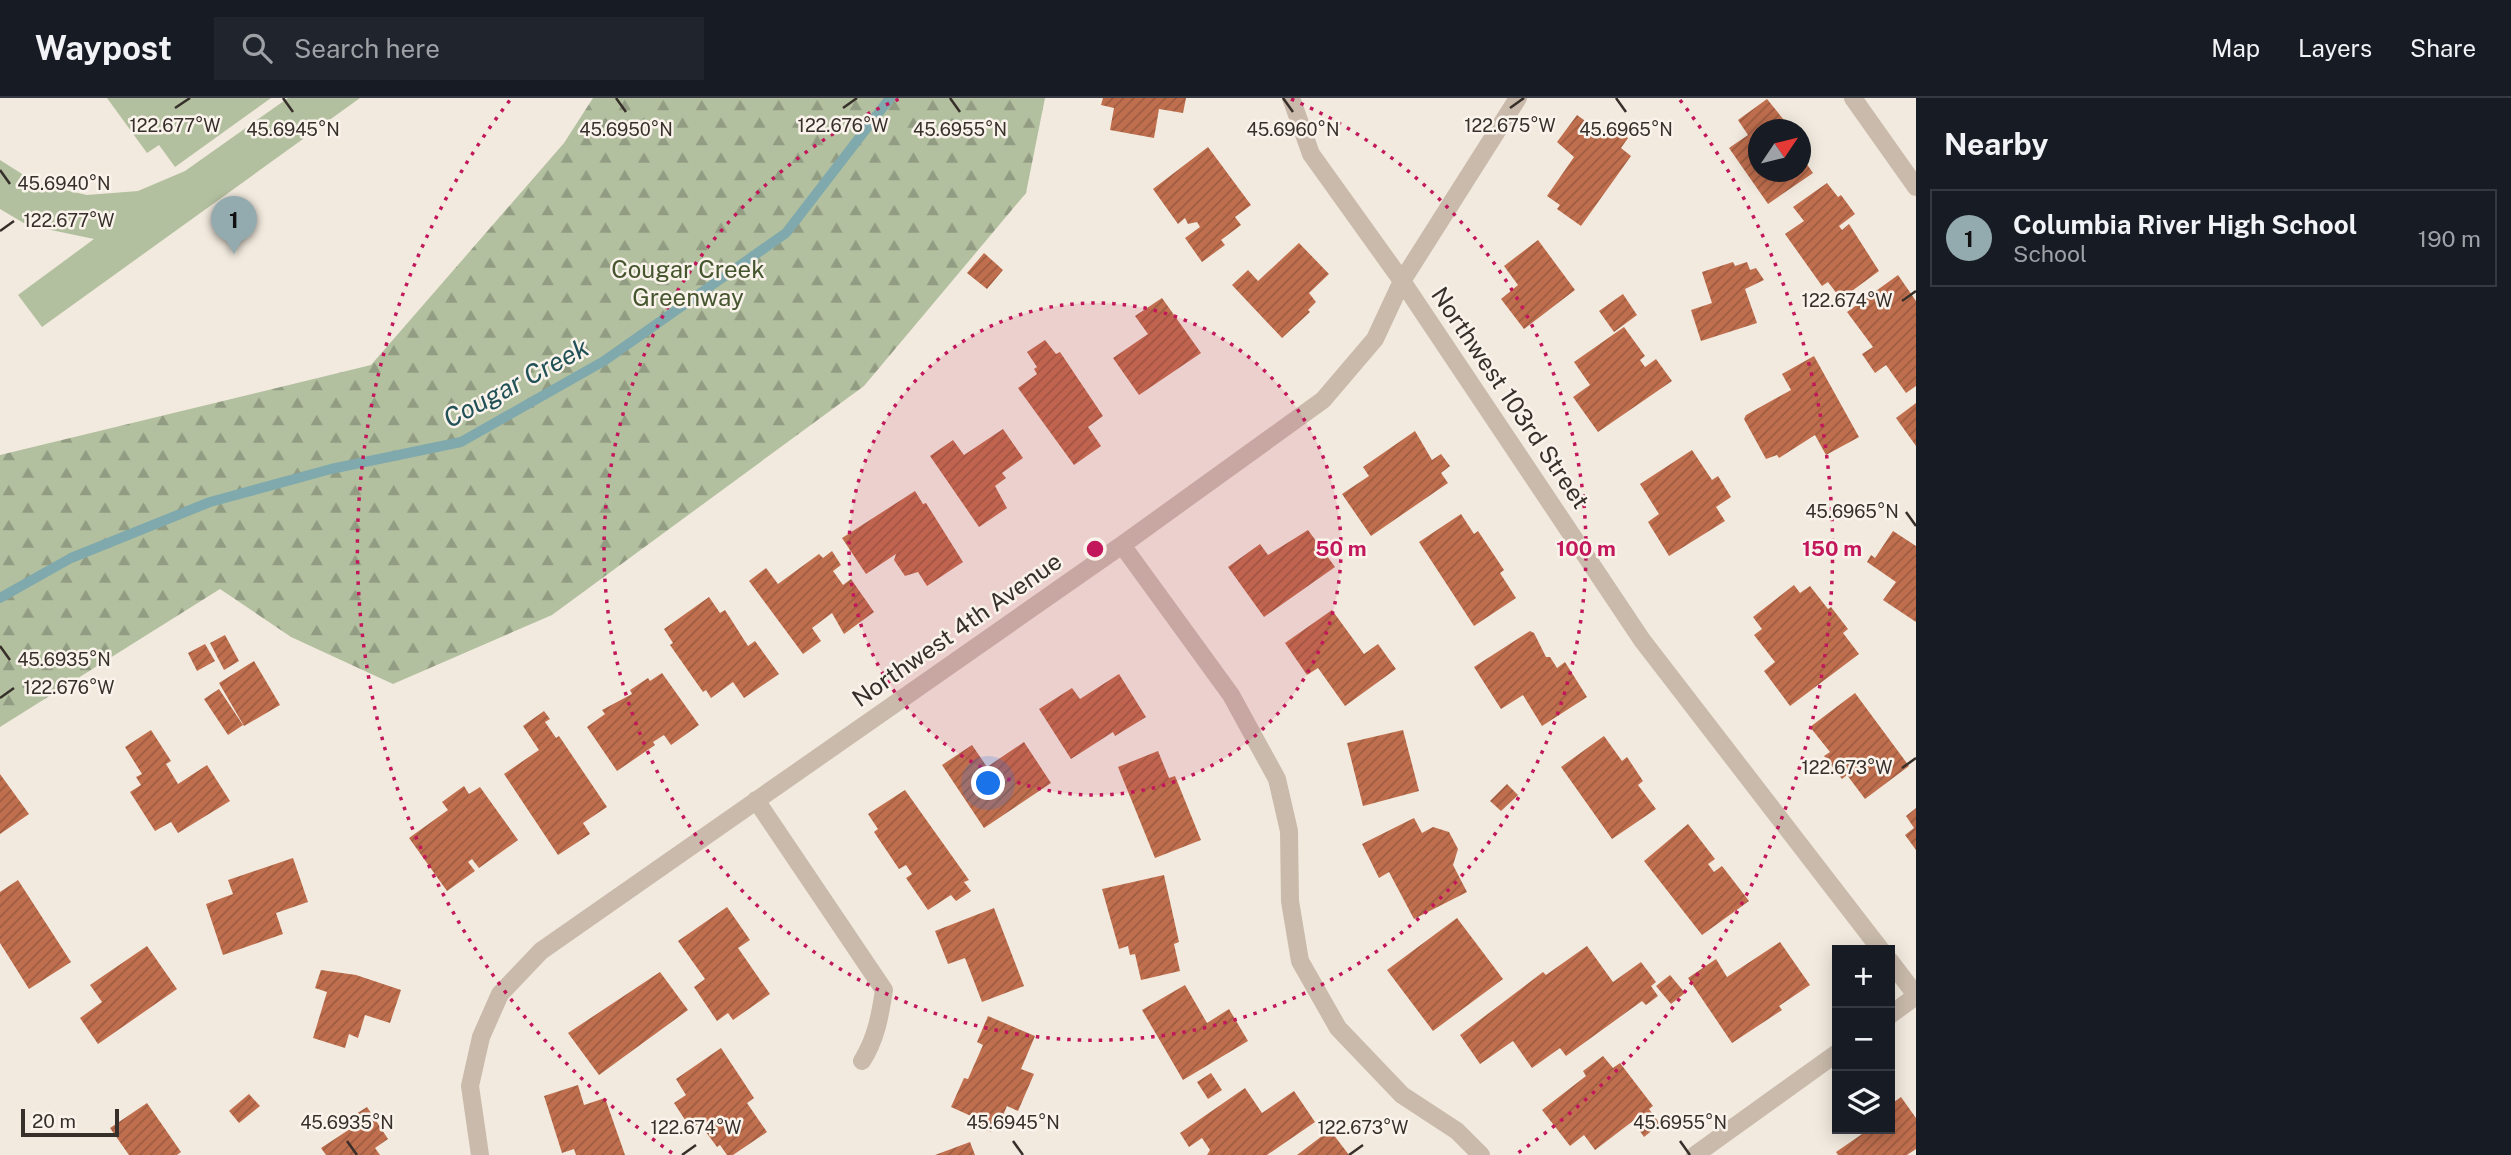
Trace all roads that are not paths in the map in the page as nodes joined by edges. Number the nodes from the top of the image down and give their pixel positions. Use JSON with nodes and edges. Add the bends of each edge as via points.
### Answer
{"nodes":[{"id":1,"x":1291,"y":98,"type":"edge"},
{"id":2,"x":1518,"y":98,"type":"edge"},
{"id":3,"x":1853,"y":98,"type":"edge"},
{"id":4,"x":1916,"y":187,"type":"edge"},
{"id":5,"x":1402,"y":281,"type":"junction"},
{"id":6,"x":1122,"y":545,"type":"junction"},
{"id":7,"x":756,"y":800,"type":"junction"},
{"id":8,"x":1877,"y":945,"type":"edge"},
{"id":9,"x":1895,"y":968,"type":"edge"},
{"id":10,"x":1916,"y":995,"type":"edge"},
{"id":11,"x":1895,"y":1011,"type":"edge"},
{"id":12,"x":1832,"y":1056,"type":"edge"},
{"id":13,"x":862,"y":1061,"type":"dead end"},
{"id":14,"x":480,"y":1155,"type":"edge"},
{"id":15,"x":1482,"y":1155,"type":"edge"},
{"id":16,"x":1695,"y":1155,"type":"edge"}],
"edges":[{"from":1,"to":5,"type":"street","name":"Northwest 103rd Street","via":[[1311,154]]},
{"from":2,"to":5,"type":"street","name":"Northwest 4th Avenue"},
{"from":3,"to":4,"type":"street"},
{"from":5,"to":6,"type":"street","name":"Northwest 4th Avenue","via":[[1376,338],[1323,400]]},
{"from":5,"to":8,"type":"street","name":"Northwest 103rd Street","via":[[1642,640]]},
{"from":6,"to":7,"type":"street","name":"Northwest 4th Avenue"},
{"from":6,"to":15,"type":"street","via":[[1231,695],[1277,779],[1289,831],[1290,901],[1300,961],[1338,1028],[1402,1095],[1457,1131]]},
{"from":7,"to":13,"type":"street","via":[[884,990],[879,1022]]},
{"from":7,"to":14,"type":"street","name":"Northwest 4th Avenue","via":[[541,951],[500,994],[481,1037],[470,1086]]},
{"from":9,"to":10,"type":"street"},
{"from":10,"to":11,"type":"street"},
{"from":12,"to":16,"type":"street"}]}
